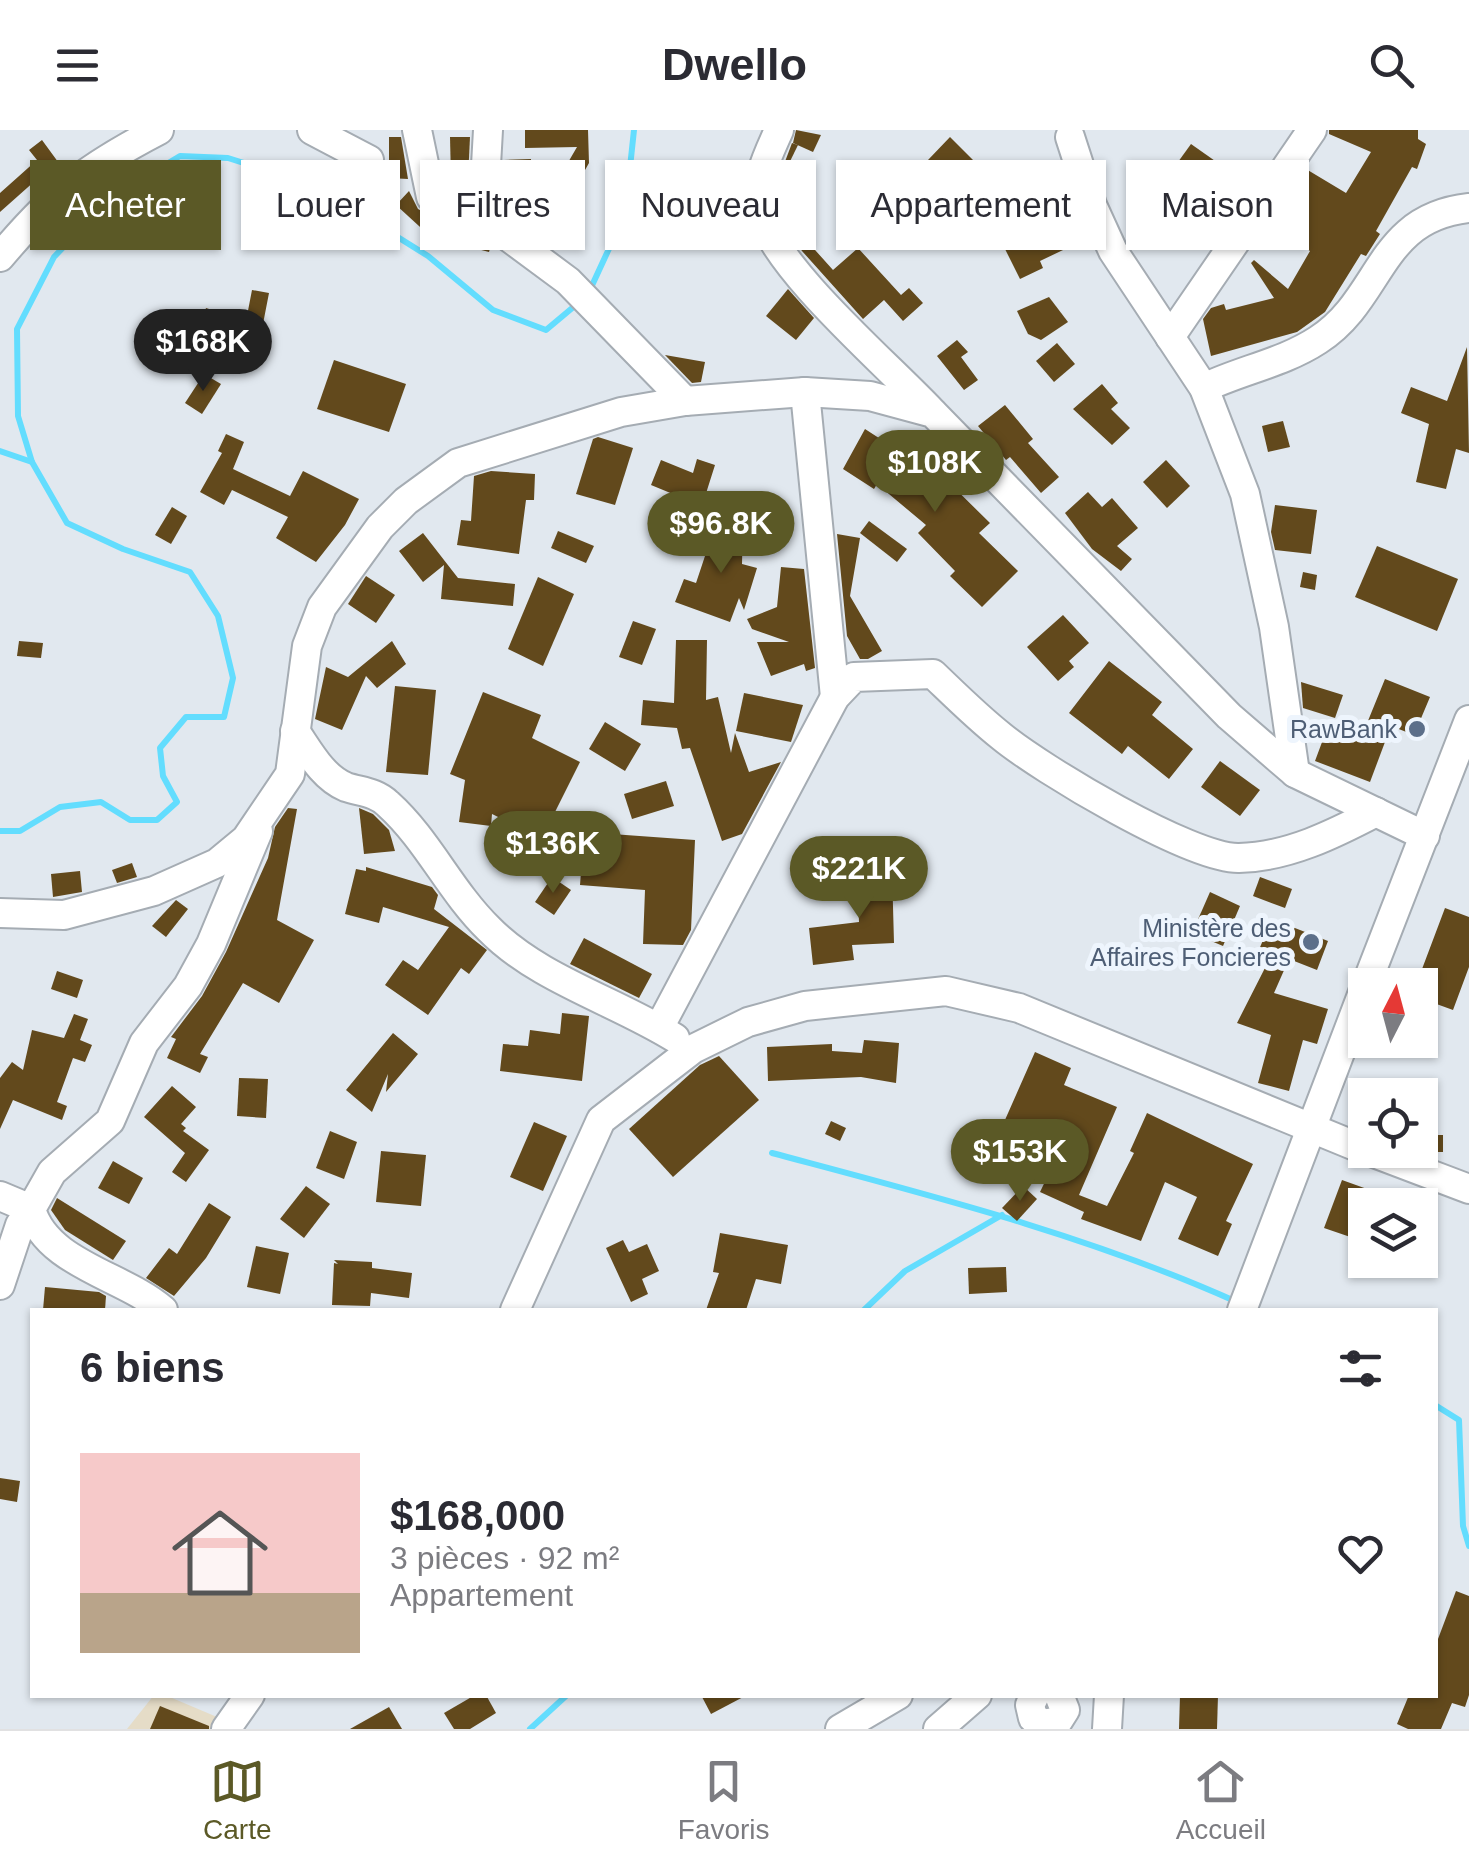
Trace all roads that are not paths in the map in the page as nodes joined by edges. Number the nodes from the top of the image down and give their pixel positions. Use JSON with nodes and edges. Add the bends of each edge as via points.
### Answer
{"nodes":[{"id":1,"x":159,"y":130,"type":"edge"},
{"id":2,"x":312,"y":130,"type":"edge"},
{"id":3,"x":417,"y":130,"type":"edge"},
{"id":4,"x":488,"y":130,"type":"edge"},
{"id":5,"x":779,"y":130,"type":"edge"},
{"id":6,"x":1312,"y":130,"type":"edge"},
{"id":7,"x":1070,"y":137,"type":"dead end"},
{"id":8,"x":369,"y":160,"type":"dead end"},
{"id":9,"x":423,"y":160,"type":"edge"},
{"id":10,"x":486,"y":160,"type":"edge"},
{"id":11,"x":1469,"y":208,"type":"edge"},
{"id":12,"x":526,"y":250,"type":"edge"},
{"id":13,"x":0,"y":258,"type":"edge"},
{"id":14,"x":1170,"y":337,"type":"junction"},
{"id":15,"x":1204,"y":388,"type":"junction"},
{"id":16,"x":805,"y":392,"type":"junction"},
{"id":17,"x":686,"y":401,"type":"junction"},
{"id":18,"x":933,"y":413,"type":"junction"},
{"id":19,"x":835,"y":697,"type":"junction"},
{"id":20,"x":1469,"y":720,"type":"edge"},
{"id":21,"x":296,"y":731,"type":"junction"},
{"id":22,"x":1295,"y":773,"type":"junction"},
{"id":23,"x":1376,"y":812,"type":"junction"},
{"id":24,"x":262,"y":821,"type":"junction"},
{"id":25,"x":1425,"y":836,"type":"junction"},
{"id":26,"x":0,"y":913,"type":"edge"},
{"id":27,"x":1372,"y":968,"type":"edge"},
{"id":28,"x":659,"y":1028,"type":"junction"},
{"id":29,"x":1348,"y":1029,"type":"edge"},
{"id":30,"x":693,"y":1049,"type":"junction"},
{"id":31,"x":1309,"y":1128,"type":"junction"},
{"id":32,"x":1348,"y":1143,"type":"edge"},
{"id":33,"x":1415,"y":1168,"type":"edge"},
{"id":34,"x":1469,"y":1188,"type":"edge"},
{"id":35,"x":0,"y":1196,"type":"edge"},
{"id":36,"x":30,"y":1209,"type":"junction"},
{"id":37,"x":0,"y":1286,"type":"edge"},
{"id":38,"x":160,"y":1308,"type":"edge"},
{"id":39,"x":516,"y":1308,"type":"edge"},
{"id":40,"x":1243,"y":1308,"type":"edge"},
{"id":41,"x":247,"y":1698,"type":"edge"},
{"id":42,"x":893,"y":1698,"type":"edge"},
{"id":43,"x":974,"y":1698,"type":"edge"},
{"id":44,"x":1109,"y":1698,"type":"edge"},
{"id":45,"x":226,"y":1729,"type":"edge"},
{"id":46,"x":840,"y":1729,"type":"edge"},
{"id":47,"x":938,"y":1729,"type":"edge"},
{"id":48,"x":1108,"y":1729,"type":"edge"}],
"edges":[{"from":1,"to":13,"type":"street","via":[[49,199]]},
{"from":2,"to":8,"type":"street"},
{"from":3,"to":9,"type":"street"},
{"from":4,"to":10,"type":"street"},
{"from":5,"to":18,"type":"street","via":[[761,170],[760,210],[768,231],[821,302]]},
{"from":6,"to":14,"type":"street"},
{"from":7,"to":14,"type":"street","via":[[1113,251]]},
{"from":11,"to":15,"type":"street","via":[[1424,219],[1403,234],[1322,338]]},
{"from":12,"to":17,"type":"street","via":[[568,281]]},
{"from":14,"to":15,"type":"street"},
{"from":15,"to":22,"type":"street","via":[[1245,494],[1274,626]]},
{"from":16,"to":17,"type":"street"},
{"from":16,"to":18,"type":"street","via":[[870,396]]},
{"from":16,"to":19,"type":"street"},
{"from":17,"to":21,"type":"street","via":[[621,412],[458,464],[406,500],[322,608],[307,646]]},
{"from":18,"to":22,"type":"street","via":[[1229,716]]},
{"from":19,"to":23,"type":"street","via":[[854,676],[933,674],[1044,766],[1142,821],[1235,858],[1274,854]]},
{"from":19,"to":28,"type":"street"},
{"from":20,"to":25,"type":"street"},
{"from":21,"to":24,"type":"street","via":[[290,774]]},
{"from":21,"to":28,"type":"street","via":[[317,765],[342,786],[380,796],[410,824],[491,932],[524,957]]},
{"from":22,"to":23,"type":"street"},
{"from":23,"to":25,"type":"street"},
{"from":24,"to":26,"type":"street","via":[[217,863],[154,891],[64,916]]},
{"from":24,"to":36,"type":"street","via":[[211,944],[144,1043],[110,1120],[52,1172]]},
{"from":25,"to":27,"type":"street"},
{"from":28,"to":30,"type":"street"},
{"from":29,"to":31,"type":"street"},
{"from":30,"to":31,"type":"street","via":[[748,1022],[804,1006],[946,991],[1036,1014]]},
{"from":30,"to":39,"type":"street","via":[[602,1120]]},
{"from":31,"to":32,"type":"street"},
{"from":31,"to":40,"type":"street"},
{"from":33,"to":34,"type":"street"},
{"from":35,"to":36,"type":"street"},
{"from":36,"to":37,"type":"street"},
{"from":36,"to":38,"type":"street","via":[[68,1255]]},
{"from":41,"to":45,"type":"street"},
{"from":42,"to":46,"type":"street"},
{"from":43,"to":47,"type":"street"},
{"from":44,"to":48,"type":"street"}]}
